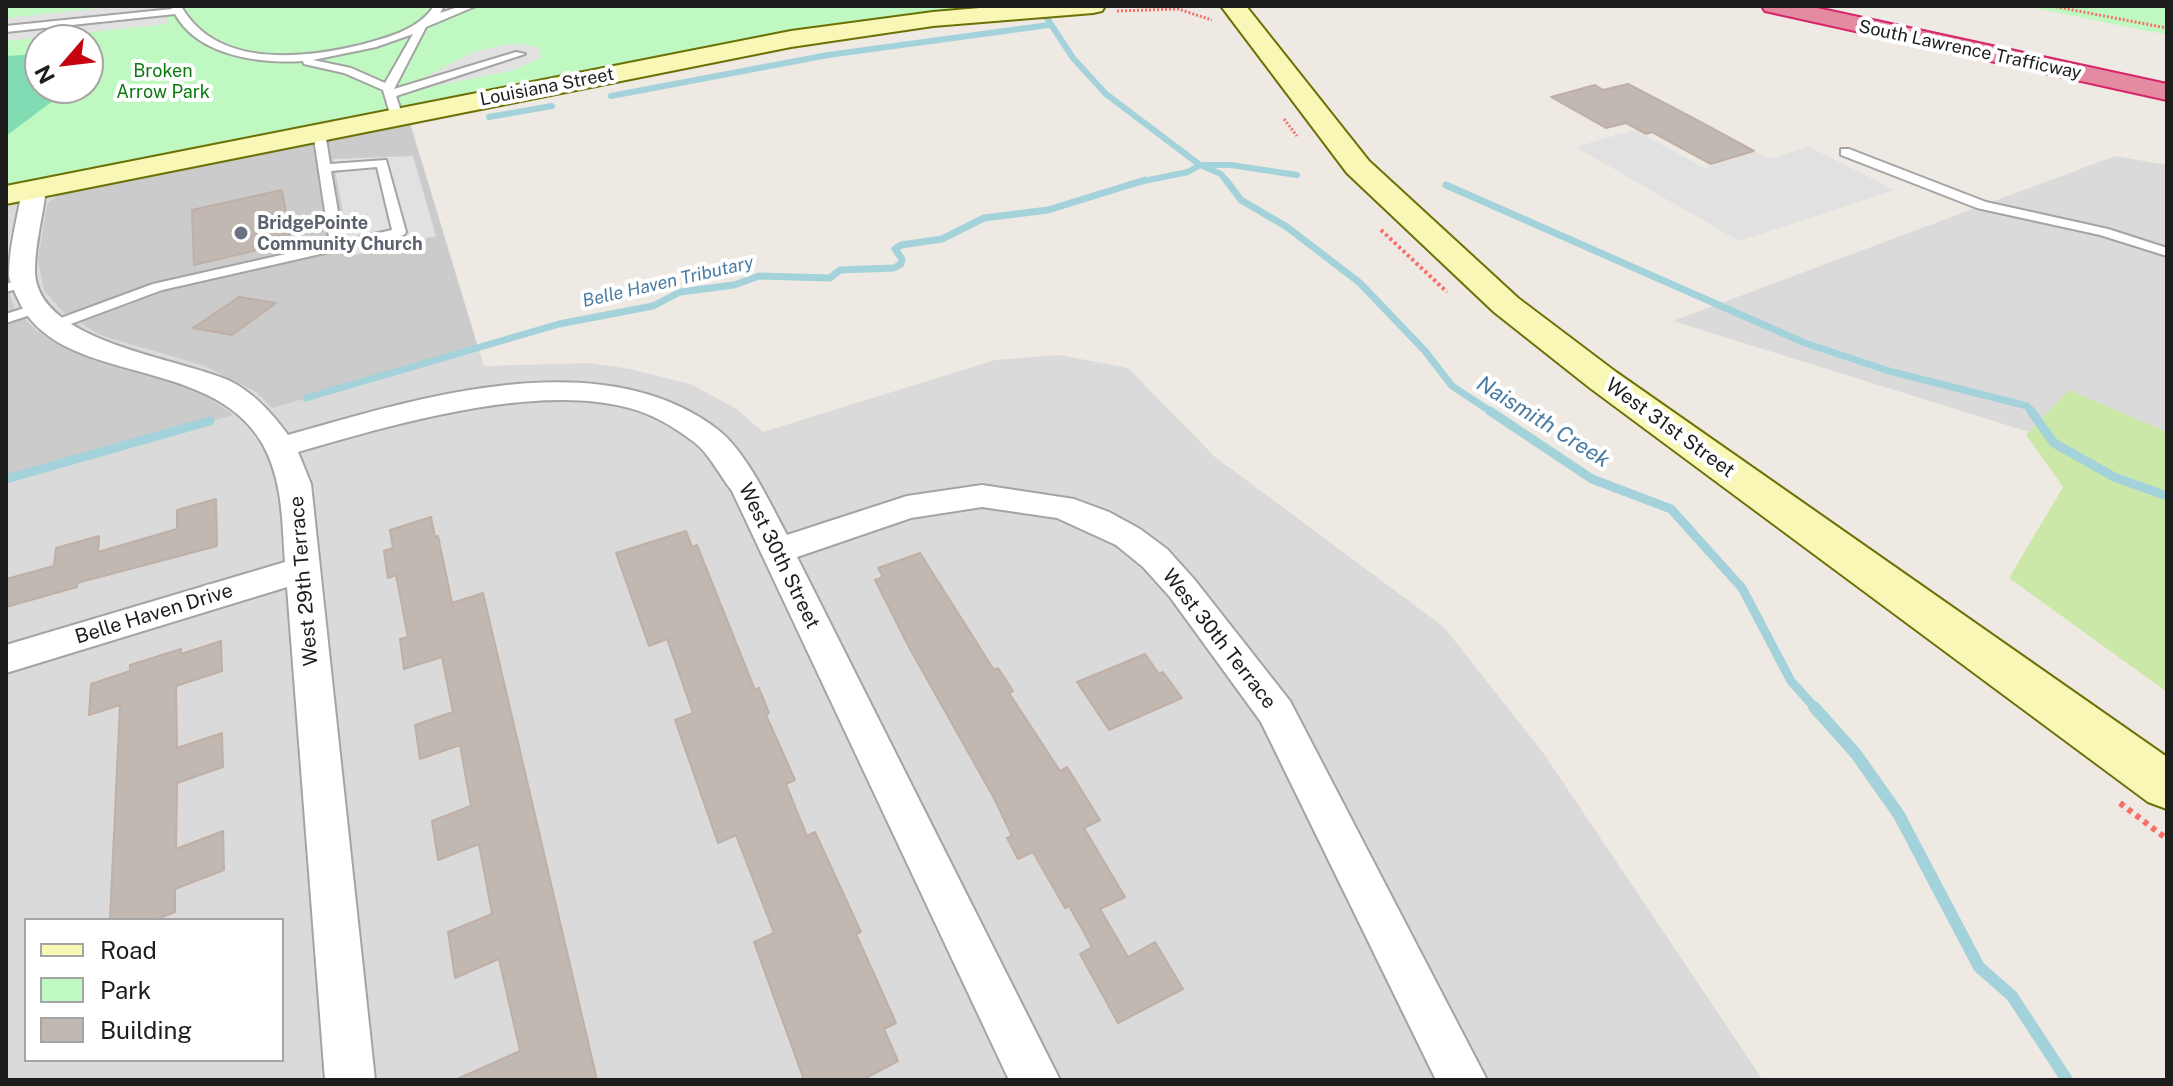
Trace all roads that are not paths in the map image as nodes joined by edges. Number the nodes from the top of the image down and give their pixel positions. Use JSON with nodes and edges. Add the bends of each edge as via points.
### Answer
{"nodes":[{"id":1,"x":439,"y":6,"type":"edge"},
{"id":2,"x":471,"y":6,"type":"edge"},
{"id":3,"x":1093,"y":6,"type":"edge"},
{"id":4,"x":1233,"y":6,"type":"edge"},
{"id":5,"x":1774,"y":6,"type":"edge"},
{"id":6,"x":1866,"y":6,"type":"edge"},
{"id":7,"x":177,"y":8,"type":"edge"},
{"id":8,"x":433,"y":19,"type":"junction"},
{"id":9,"x":422,"y":28,"type":"junction"},
{"id":10,"x":6,"y":29,"type":"edge"},
{"id":11,"x":520,"y":54,"type":"dead end"},
{"id":12,"x":285,"y":59,"type":"junction"},
{"id":13,"x":2167,"y":68,"type":"edge"},
{"id":14,"x":2167,"y":92,"type":"edge"},
{"id":15,"x":392,"y":100,"type":"junction"},
{"id":16,"x":319,"y":132,"type":"junction"},
{"id":17,"x":1845,"y":152,"type":"dead end"},
{"id":18,"x":324,"y":168,"type":"junction"},
{"id":19,"x":20,"y":192,"type":"edge"},
{"id":20,"x":337,"y":246,"type":"junction"},
{"id":21,"x":2167,"y":252,"type":"edge"},
{"id":22,"x":25,"y":304,"type":"edge"},
{"id":23,"x":281,"y":447,"type":"junction"},
{"id":24,"x":777,"y":551,"type":"junction"},
{"id":25,"x":303,"y":569,"type":"junction"},
{"id":26,"x":6,"y":659,"type":"edge"},
{"id":27,"x":2167,"y":786,"type":"edge"},
{"id":28,"x":350,"y":1080,"type":"edge"},
{"id":29,"x":1035,"y":1080,"type":"edge"},
{"id":30,"x":1462,"y":1080,"type":"edge"}],
"edges":[{"from":1,"to":8,"type":"lane"},
{"from":2,"to":8,"type":"lane"},
{"from":3,"to":15,"type":"main road","name":"Louisiana Street","via":[[791,39]]},
{"from":4,"to":27,"type":"main road","name":"West 31st Street","via":[[1358,167],[1506,305]]},
{"from":5,"to":14,"type":"highway","name":"South Lawrence Trafficway"},
{"from":6,"to":13,"type":"highway","name":"South Lawrence Trafficway"},
{"from":7,"to":10,"type":"lane"},
{"from":7,"to":12,"type":"lane","via":[[204,39]]},
{"from":8,"to":9,"type":"lane"},
{"from":9,"to":12,"type":"lane","via":[[344,51]]},
{"from":9,"to":15,"type":"lane","via":[[409,47]]},
{"from":11,"to":15,"type":"lane"},
{"from":12,"to":15,"type":"lane","via":[[347,70]]},
{"from":15,"to":16,"type":"main road","name":"Louisiana Street"},
{"from":16,"to":18,"type":"lane"},
{"from":16,"to":19,"type":"main road","name":"Louisiana Street"},
{"from":17,"to":21,"type":"lane","via":[[1971,202]]},
{"from":18,"to":20,"type":"lane"},
{"from":18,"to":20,"type":"lane","via":[[382,163],[399,232]]},
{"from":19,"to":22,"type":"street"},
{"from":20,"to":22,"type":"lane","via":[[158,287]]},
{"from":22,"to":23,"type":"street","name":"West 29th Terrace","via":[[99,349],[224,389],[266,425]]},
{"from":23,"to":24,"type":"street","name":"West 30th Street","via":[[459,399],[552,391],[618,397],[686,422],[733,461]]},
{"from":23,"to":25,"type":"street","name":"West 29th Terrace","via":[[295,484]]},
{"from":24,"to":29,"type":"street","name":"West 30th Street"},
{"from":24,"to":30,"type":"street","name":"West 30th Terrace","via":[[907,507],[982,496],[1062,507],[1128,537],[1182,588],[1276,712]]},
{"from":25,"to":26,"type":"street","name":"Belle Haven Drive"},
{"from":25,"to":28,"type":"street","name":"West 29th Terrace"}]}
